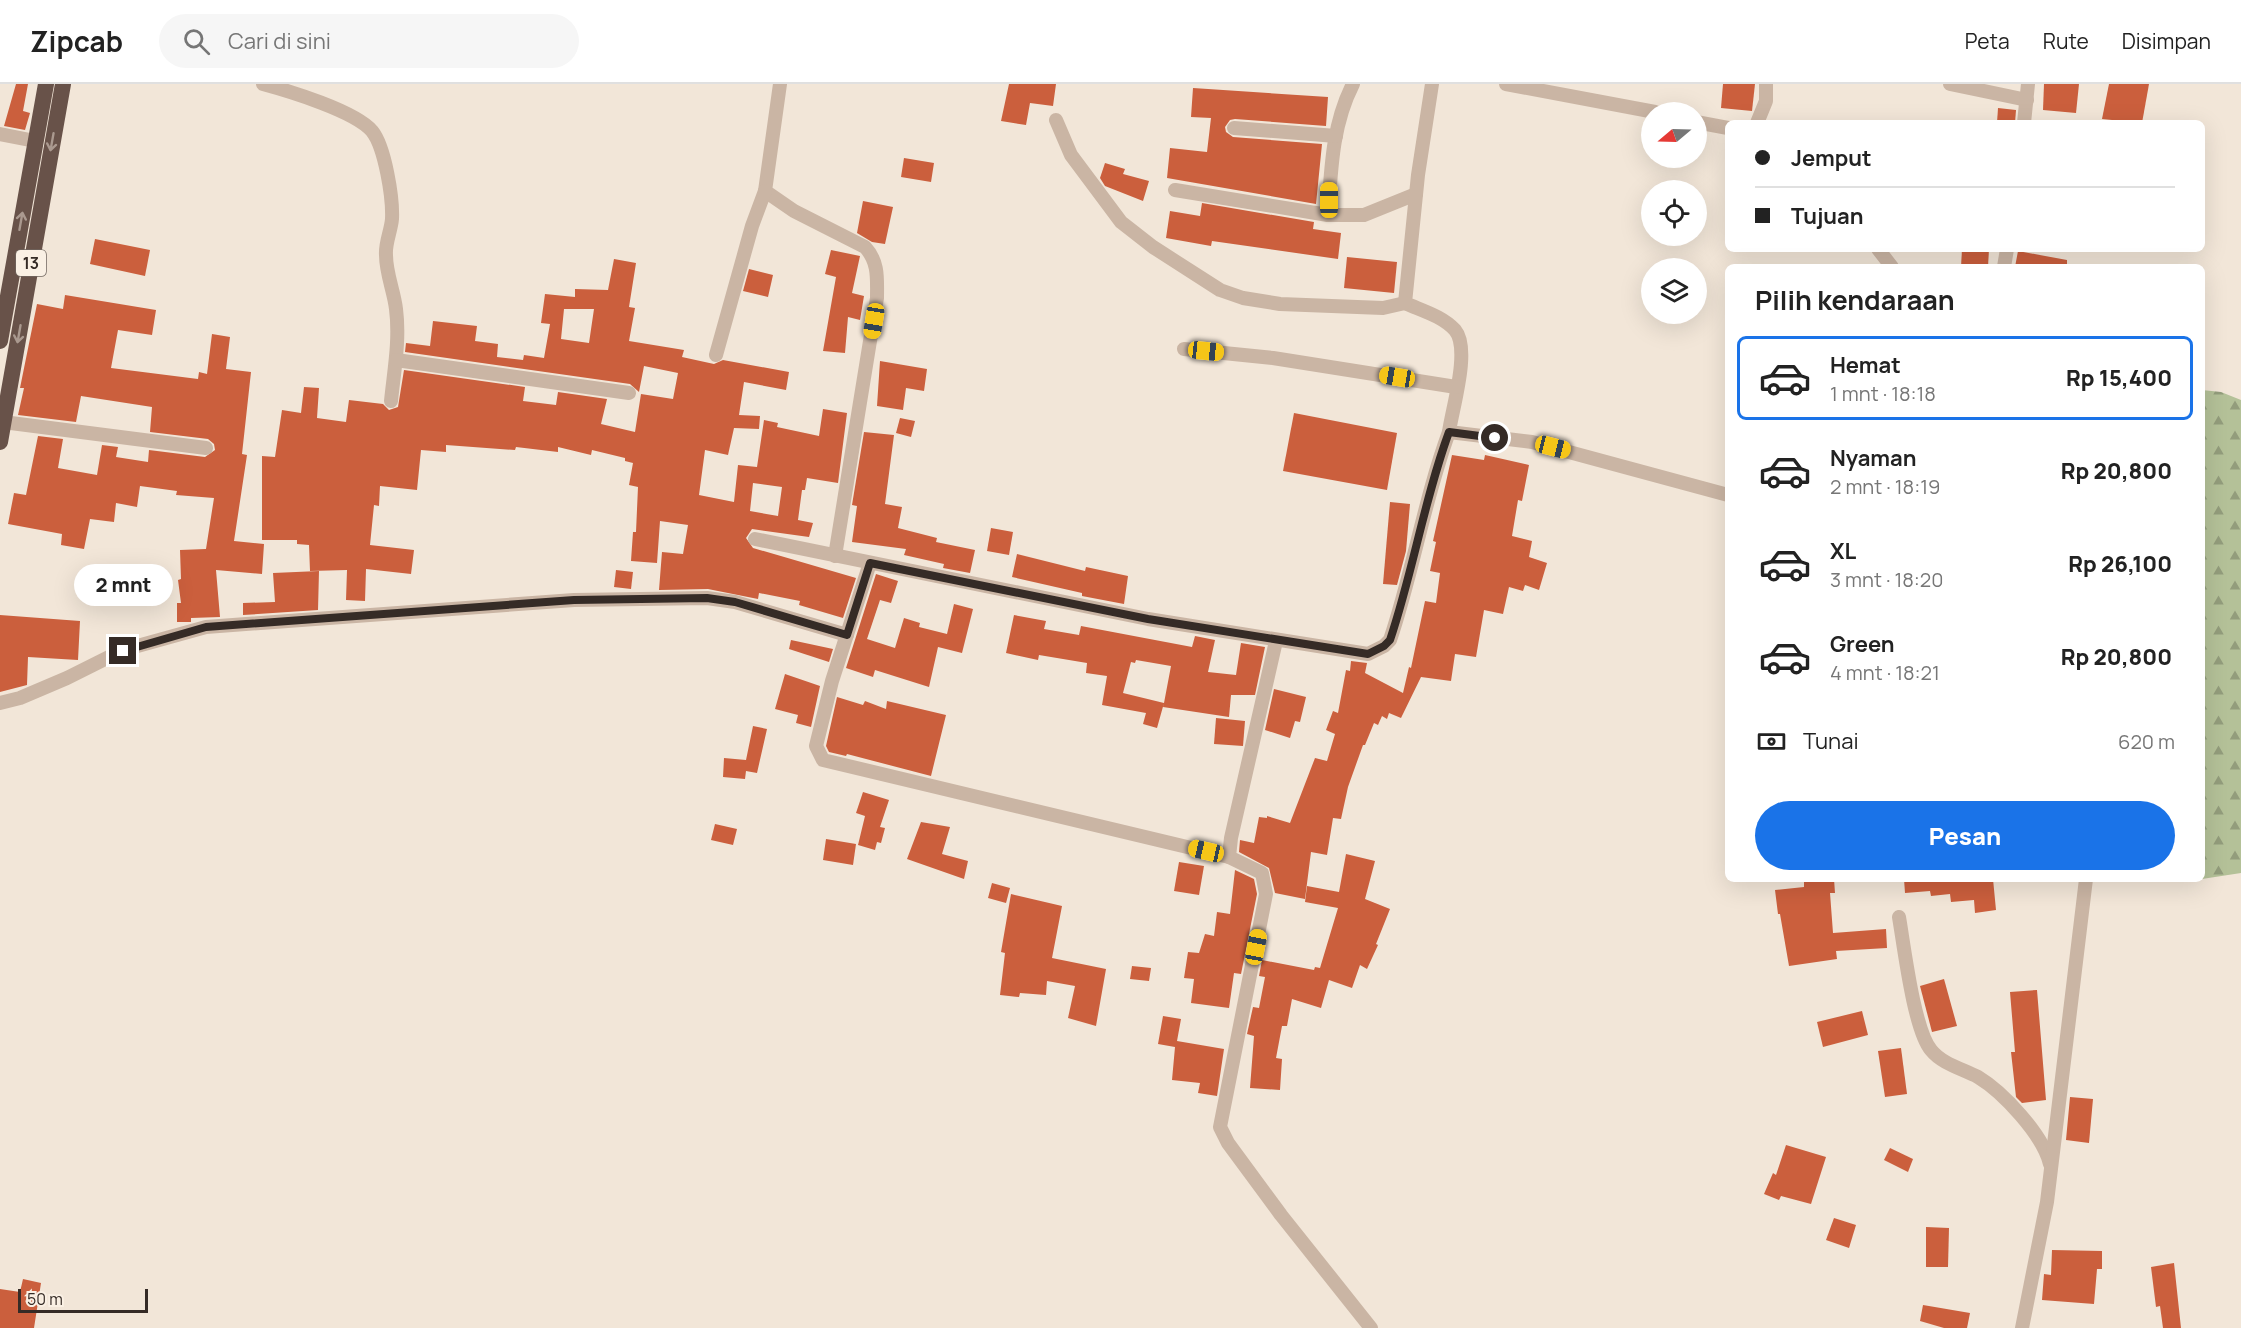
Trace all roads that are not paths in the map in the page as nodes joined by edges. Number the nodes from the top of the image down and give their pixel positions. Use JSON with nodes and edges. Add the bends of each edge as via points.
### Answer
{"nodes":[{"id":1,"x":46,"y":84,"type":"edge"},
{"id":2,"x":63,"y":84,"type":"edge"},
{"id":3,"x":263,"y":84,"type":"edge"},
{"id":4,"x":780,"y":84,"type":"edge"},
{"id":5,"x":1353,"y":84,"type":"edge"},
{"id":6,"x":1432,"y":84,"type":"edge"},
{"id":7,"x":1766,"y":84,"type":"edge"},
{"id":8,"x":1950,"y":84,"type":"edge"},
{"id":9,"x":2028,"y":84,"type":"edge"},
{"id":10,"x":1512,"y":85,"type":"edge"},
{"id":11,"x":2027,"y":100,"type":"junction"},
{"id":12,"x":1641,"y":109,"type":"edge"},
{"id":13,"x":1056,"y":120,"type":"dead end"},
{"id":14,"x":1758,"y":120,"type":"edge"},
{"id":15,"x":2024,"y":120,"type":"edge"},
{"id":16,"x":1707,"y":124,"type":"edge"},
{"id":17,"x":1725,"y":127,"type":"edge"},
{"id":18,"x":1234,"y":128,"type":"dead end"},
{"id":19,"x":0,"y":134,"type":"edge"},
{"id":20,"x":1336,"y":136,"type":"junction"},
{"id":21,"x":35,"y":141,"type":"junction"},
{"id":22,"x":1175,"y":190,"type":"dead end"},
{"id":23,"x":765,"y":192,"type":"junction"},
{"id":24,"x":1416,"y":194,"type":"junction"},
{"id":25,"x":1328,"y":215,"type":"junction"},
{"id":26,"x":1880,"y":252,"type":"edge"},
{"id":27,"x":1890,"y":264,"type":"edge"},
{"id":28,"x":1406,"y":303,"type":"junction"},
{"id":29,"x":0,"y":340,"type":"edge"},
{"id":30,"x":1184,"y":349,"type":"dead end"},
{"id":31,"x":716,"y":355,"type":"dead end"},
{"id":32,"x":396,"y":360,"type":"junction"},
{"id":33,"x":1456,"y":387,"type":"junction"},
{"id":34,"x":629,"y":393,"type":"dead end"},
{"id":35,"x":391,"y":400,"type":"dead end"},
{"id":36,"x":3,"y":422,"type":"junction"},
{"id":37,"x":1449,"y":432,"type":"junction"},
{"id":38,"x":0,"y":442,"type":"edge"},
{"id":39,"x":206,"y":448,"type":"dead end"},
{"id":40,"x":1725,"y":494,"type":"edge"},
{"id":41,"x":754,"y":538,"type":"dead end"},
{"id":42,"x":835,"y":556,"type":"junction"},
{"id":43,"x":870,"y":563,"type":"junction"},
{"id":44,"x":847,"y":635,"type":"junction"},
{"id":45,"x":1276,"y":641,"type":"junction"},
{"id":46,"x":0,"y":703,"type":"edge"},
{"id":47,"x":1229,"y":857,"type":"junction"},
{"id":48,"x":2086,"y":882,"type":"edge"},
{"id":49,"x":1899,"y":917,"type":"dead end"},
{"id":50,"x":2051,"y":1168,"type":"junction"},
{"id":51,"x":1371,"y":1328,"type":"edge"},
{"id":52,"x":2022,"y":1328,"type":"edge"}],
"edges":[{"from":1,"to":21,"type":"highway","number":"13"},
{"from":2,"to":36,"type":"highway","number":"13","one_way":true},
{"from":3,"to":32,"type":"street","via":[[297,93],[350,117],[372,131],[377,141],[390,193],[392,219],[386,256],[396,309]]},
{"from":4,"to":23,"type":"street"},
{"from":5,"to":20,"type":"street","via":[[1344,100]]},
{"from":6,"to":24,"type":"street"},
{"from":7,"to":14,"type":"street","via":[[1766,101]]},
{"from":8,"to":11,"type":"street"},
{"from":9,"to":11,"type":"street"},
{"from":10,"to":12,"type":"street"},
{"from":11,"to":15,"type":"street"},
{"from":13,"to":28,"type":"street","via":[[1071,155],[1121,222],[1220,290],[1243,298],[1290,304],[1383,308]]},
{"from":16,"to":17,"type":"street"},
{"from":18,"to":20,"type":"street"},
{"from":19,"to":21,"type":"street"},
{"from":20,"to":25,"type":"street","via":[[1329,175]]},
{"from":29,"to":21,"type":"highway","number":"13","one_way":true},
{"from":22,"to":25,"type":"street"},
{"from":23,"to":31,"type":"street"},
{"from":23,"to":42,"type":"street","via":[[865,247],[877,269],[877,298]]},
{"from":24,"to":25,"type":"street","via":[[1364,215]]},
{"from":24,"to":28,"type":"street"},
{"from":26,"to":27,"type":"street"},
{"from":28,"to":33,"type":"street","via":[[1437,316],[1456,331],[1462,356]]},
{"from":30,"to":33,"type":"street","via":[[1273,358]]},
{"from":32,"to":34,"type":"street"},
{"from":32,"to":35,"type":"street"},
{"from":33,"to":37,"type":"street"},
{"from":36,"to":38,"type":"highway","number":"13"},
{"from":36,"to":39,"type":"street"},
{"from":37,"to":40,"type":"street","via":[[1532,442]]},
{"from":37,"to":45,"type":"street","via":[[1390,640],[1368,654]]},
{"from":41,"to":42,"type":"street"},
{"from":42,"to":43,"type":"street"},
{"from":43,"to":44,"type":"street"},
{"from":43,"to":45,"type":"street"},
{"from":44,"to":46,"type":"street","via":[[735,602],[707,598],[574,600],[206,627],[123,651],[30,694]]},
{"from":44,"to":47,"type":"street","via":[[816,746],[827,763]]},
{"from":45,"to":47,"type":"street"},
{"from":47,"to":51,"type":"street","via":[[1262,873],[1266,894],[1220,1127],[1281,1215]]},
{"from":48,"to":50,"type":"street"},
{"from":49,"to":50,"type":"street","via":[[1925,1040],[1938,1057],[1979,1078],[2004,1098],[2040,1139]]},
{"from":50,"to":52,"type":"street"}]}
